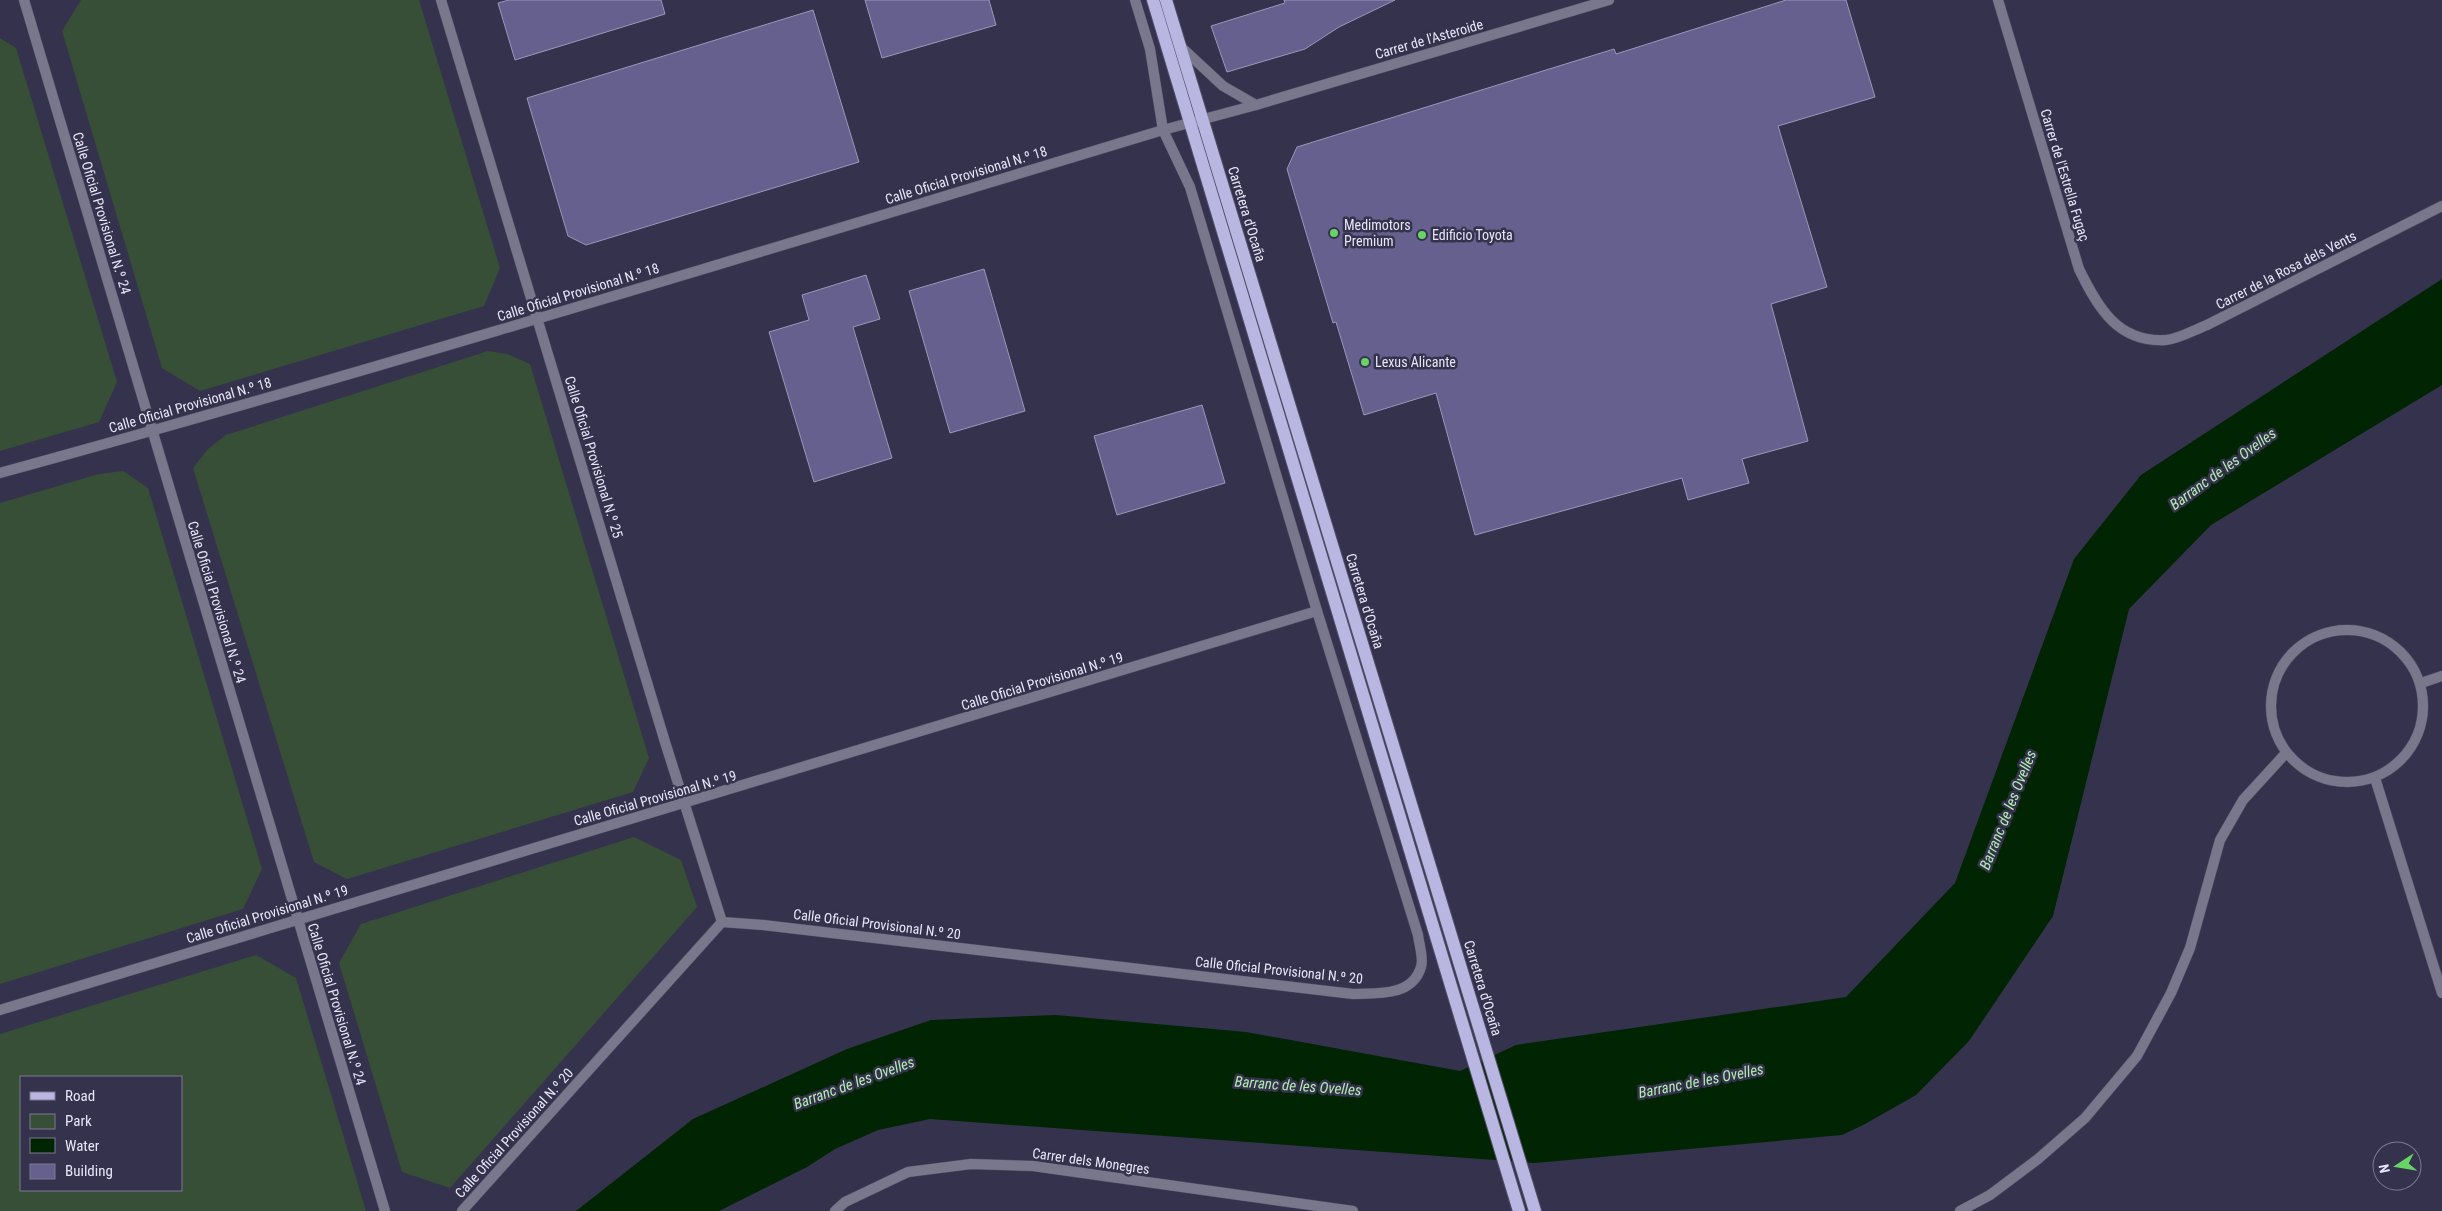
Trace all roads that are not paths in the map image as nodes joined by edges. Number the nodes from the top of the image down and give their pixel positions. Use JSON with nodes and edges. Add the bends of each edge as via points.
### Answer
{"nodes":[{"id":1,"x":24,"y":0,"type":"edge"},
{"id":2,"x":441,"y":0,"type":"edge"},
{"id":3,"x":1135,"y":0,"type":"edge"},
{"id":4,"x":1153,"y":0,"type":"edge"},
{"id":5,"x":1166,"y":0,"type":"edge"},
{"id":6,"x":1610,"y":0,"type":"edge"},
{"id":7,"x":1998,"y":0,"type":"edge"},
{"id":8,"x":1180,"y":46,"type":"junction"},
{"id":9,"x":1256,"y":105,"type":"junction"},
{"id":10,"x":1196,"y":120,"type":"junction"},
{"id":11,"x":1163,"y":130,"type":"junction"},
{"id":12,"x":2442,"y":206,"type":"edge"},
{"id":13,"x":538,"y":318,"type":"junction"},
{"id":14,"x":2136,"y":338,"type":"joint"},
{"id":15,"x":152,"y":431,"type":"junction"},
{"id":16,"x":0,"y":473,"type":"edge"},
{"id":17,"x":1317,"y":610,"type":"junction"},
{"id":18,"x":2442,"y":676,"type":"edge"},
{"id":19,"x":2421,"y":683,"type":"junction"},
{"id":20,"x":2286,"y":753,"type":"junction"},
{"id":21,"x":2375,"y":778,"type":"junction"},
{"id":22,"x":684,"y":803,"type":"junction"},
{"id":23,"x":298,"y":919,"type":"junction"},
{"id":24,"x":722,"y":922,"type":"junction"},
{"id":25,"x":2442,"y":993,"type":"edge"},
{"id":26,"x":0,"y":1010,"type":"edge"},
{"id":27,"x":1516,"y":1207,"type":"edge"},
{"id":28,"x":385,"y":1211,"type":"edge"},
{"id":29,"x":462,"y":1211,"type":"edge"},
{"id":30,"x":835,"y":1211,"type":"edge"},
{"id":31,"x":1353,"y":1211,"type":"edge"},
{"id":32,"x":1535,"y":1211,"type":"edge"},
{"id":33,"x":1960,"y":1211,"type":"edge"}],
"edges":[{"from":1,"to":15,"type":"street","name":"Calle Oficial Provisional N.º 24"},
{"from":2,"to":13,"type":"street","name":"Calle Oficial Provisional N.º 25"},
{"from":3,"to":11,"type":"street","via":[[1150,49]]},
{"from":4,"to":10,"type":"main road","name":"Carretera d'Ocaña"},
{"from":5,"to":8,"type":"main road","name":"Carretera d'Ocaña"},
{"from":6,"to":9,"type":"street","name":"Carrer de l'Asteroide"},
{"from":7,"to":14,"type":"street","name":"Carrer de l'Estrella Fugaç","via":[[2079,269],[2093,298],[2116,326]]},
{"from":8,"to":9,"type":"street","via":[[1223,86]]},
{"from":8,"to":10,"type":"main road","name":"Carretera d'Ocaña"},
{"from":9,"to":10,"type":"street","name":"Carrer de l'Asteroide"},
{"from":10,"to":11,"type":"street","name":"Calle Oficial Provisional N.º 18"},
{"from":10,"to":27,"type":"main road","name":"Carretera d'Ocaña"},
{"from":10,"to":32,"type":"main road","name":"Carretera d'Ocaña"},
{"from":11,"to":13,"type":"street","name":"Calle Oficial Provisional N.º 18"},
{"from":11,"to":17,"type":"street","via":[[1190,187]]},
{"from":12,"to":14,"type":"street","name":"Carrer de la Rosa dels Vents","via":[[2206,325],[2168,340]]},
{"from":13,"to":15,"type":"street","name":"Calle Oficial Provisional N.º 18"},
{"from":13,"to":22,"type":"street","name":"Calle Oficial Provisional N.º 25"},
{"from":15,"to":16,"type":"street","name":"Calle Oficial Provisional N.º 18"},
{"from":15,"to":23,"type":"street","name":"Calle Oficial Provisional N.º 24"},
{"from":17,"to":22,"type":"street","name":"Calle Oficial Provisional N.º 19"},
{"from":17,"to":24,"type":"street","name":"Calle Oficial Provisional N.º 20","via":[[1418,936],[1422,966],[1412,983],[1395,992],[1353,994]]},
{"from":18,"to":19,"type":"street"},
{"from":19,"to":20,"type":"street","via":[[2402,652],[2374,634],[2342,629],[2310,638],[2285,660],[2272,689],[2272,723]]},
{"from":19,"to":21,"type":"street","via":[[2422,719],[2406,755]]},
{"from":20,"to":21,"type":"street","via":[[2311,774],[2342,783]]},
{"from":20,"to":33,"type":"street","via":[[2243,800],[2220,840],[2190,948],[2171,993],[2137,1056],[2085,1118],[1990,1195]]},
{"from":21,"to":25,"type":"street"},
{"from":22,"to":23,"type":"street","name":"Calle Oficial Provisional N.º 19"},
{"from":22,"to":24,"type":"street","name":"Calle Oficial Provisional N.º 25"},
{"from":23,"to":26,"type":"street","name":"Calle Oficial Provisional N.º 19"},
{"from":23,"to":28,"type":"street","name":"Calle Oficial Provisional N.º 24"},
{"from":24,"to":29,"type":"street","name":"Calle Oficial Provisional N.º 20"},
{"from":30,"to":31,"type":"street","name":"Carrer dels Monegres","via":[[845,1202],[908,1172],[971,1164],[1033,1166]]}]}
